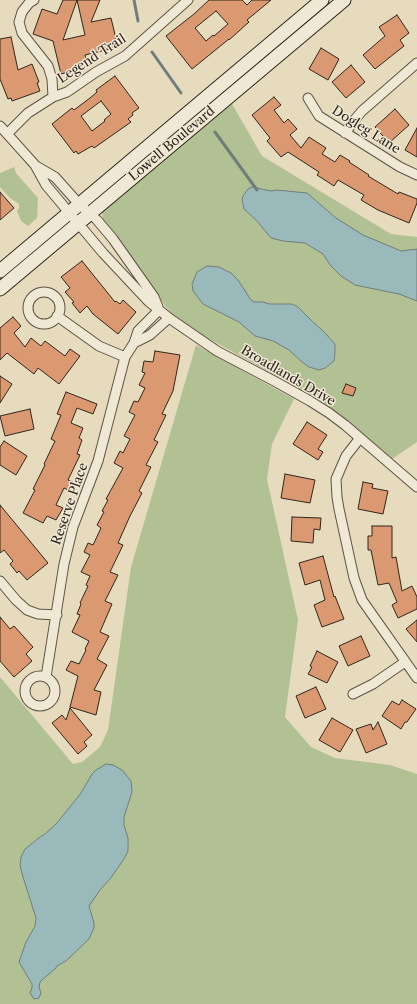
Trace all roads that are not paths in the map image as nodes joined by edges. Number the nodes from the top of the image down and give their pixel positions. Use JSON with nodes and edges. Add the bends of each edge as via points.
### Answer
{"nodes":[{"id":1,"x":34,"y":0,"type":"edge"},
{"id":2,"x":188,"y":0,"type":"edge"},
{"id":3,"x":322,"y":0,"type":"edge"},
{"id":4,"x":344,"y":0,"type":"edge"},
{"id":5,"x":417,"y":63,"type":"edge"},
{"id":6,"x":53,"y":97,"type":"junction"},
{"id":7,"x":308,"y":98,"type":"dead end"},
{"id":8,"x":0,"y":126,"type":"edge"},
{"id":9,"x":345,"y":133,"type":"junction"},
{"id":10,"x":7,"y":134,"type":"junction"},
{"id":11,"x":417,"y":175,"type":"edge"},
{"id":12,"x":76,"y":213,"type":"junction"},
{"id":13,"x":89,"y":213,"type":"junction"},
{"id":14,"x":0,"y":271,"type":"edge"},
{"id":15,"x":0,"y":289,"type":"edge"},
{"id":16,"x":159,"y":310,"type":"junction"},
{"id":17,"x":58,"y":316,"type":"dead end"},
{"id":18,"x":169,"y":318,"type":"junction"},
{"id":19,"x":134,"y":343,"type":"junction"},
{"id":20,"x":125,"y":357,"type":"junction"},
{"id":21,"x":360,"y":438,"type":"junction"},
{"id":22,"x":417,"y":487,"type":"edge"},
{"id":23,"x":0,"y":581,"type":"edge"},
{"id":24,"x":57,"y":615,"type":"junction"},
{"id":25,"x":405,"y":662,"type":"junction"},
{"id":26,"x":46,"y":677,"type":"dead end"},
{"id":27,"x":417,"y":678,"type":"edge"},
{"id":28,"x":353,"y":694,"type":"dead end"}],
"edges":[{"from":1,"to":6,"type":"street","via":[[22,12],[19,22],[22,33],[48,66]]},
{"from":2,"to":6,"type":"street","name":"Legend Trail","via":[[125,56],[67,92]]},
{"from":3,"to":12,"type":"main road","name":"Lowell Boulevard"},
{"from":4,"to":13,"type":"main road","name":"Lowell Boulevard"},
{"from":5,"to":9,"type":"street","via":[[362,111]]},
{"from":6,"to":10,"type":"street","name":"Legend Trail","via":[[28,113]]},
{"from":7,"to":9,"type":"street","name":"Dogleg Lane","via":[[319,116]]},
{"from":8,"to":10,"type":"street","name":"Broadlands Drive"},
{"from":9,"to":11,"type":"street","name":"Dogleg Lane"},
{"from":10,"to":12,"type":"street","name":"Broadlands Drive","via":[[35,165],[55,177]]},
{"from":12,"to":13,"type":"main road","name":"Lowell Boulevard"},
{"from":12,"to":14,"type":"main road","name":"Lowell Boulevard"},
{"from":12,"to":15,"type":"main road","name":"Lowell Boulevard"},
{"from":12,"to":16,"type":"street","name":"Broadlands Drive","via":[[103,253]]},
{"from":13,"to":16,"type":"street","name":"Broadlands Drive","via":[[112,239],[154,297]]},
{"from":16,"to":18,"type":"street","name":"Broadlands Drive"},
{"from":16,"to":19,"type":"street","name":"Reserve Place","via":[[138,331]]},
{"from":17,"to":20,"type":"street","via":[[100,346]]},
{"from":18,"to":19,"type":"street","name":"Reserve Place","via":[[150,335]]},
{"from":18,"to":21,"type":"street","name":"Broadlands Drive","via":[[217,351],[310,401]]},
{"from":19,"to":20,"type":"street","name":"Reserve Place"},
{"from":20,"to":24,"type":"street","name":"Reserve Place","via":[[98,461],[73,527],[64,564]]},
{"from":21,"to":22,"type":"street","name":"Broadlands Drive"},
{"from":21,"to":25,"type":"street","via":[[346,456],[336,479],[336,497],[354,578],[362,600]]},
{"from":23,"to":24,"type":"street","via":[[27,610],[38,614]]},
{"from":24,"to":26,"type":"street","name":"Reserve Place"},
{"from":25,"to":27,"type":"street"},
{"from":25,"to":28,"type":"street"}]}
